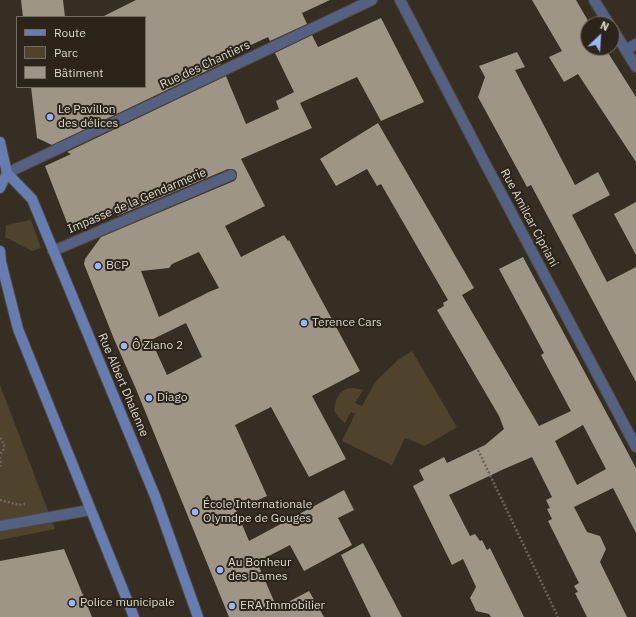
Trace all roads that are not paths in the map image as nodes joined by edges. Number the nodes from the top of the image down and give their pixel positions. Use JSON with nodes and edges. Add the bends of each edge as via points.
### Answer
{"nodes":[{"id":1,"x":372,"y":0,"type":"edge"},
{"id":2,"x":400,"y":0,"type":"edge"},
{"id":3,"x":594,"y":0,"type":"edge"},
{"id":4,"x":605,"y":16,"type":"edge"},
{"id":5,"x":620,"y":41,"type":"edge"},
{"id":6,"x":636,"y":44,"type":"edge"},
{"id":7,"x":626,"y":50,"type":"junction"},
{"id":8,"x":636,"y":67,"type":"edge"},
{"id":9,"x":0,"y":142,"type":"edge"},
{"id":10,"x":7,"y":174,"type":"junction"},
{"id":11,"x":231,"y":175,"type":"dead end"},
{"id":12,"x":0,"y":188,"type":"edge"},
{"id":13,"x":0,"y":251,"type":"edge"},
{"id":14,"x":53,"y":251,"type":"junction"},
{"id":15,"x":636,"y":447,"type":"edge"},
{"id":16,"x":90,"y":510,"type":"junction"},
{"id":17,"x":0,"y":526,"type":"edge"},
{"id":18,"x":134,"y":617,"type":"edge"},
{"id":19,"x":198,"y":617,"type":"edge"}],
"edges":[{"from":1,"to":10,"type":"street","name":"Rue des Chantiers"},
{"from":2,"to":15,"type":"street","name":"Rue Amilcar Cipriani"},
{"from":3,"to":4,"type":"street"},
{"from":5,"to":7,"type":"street"},
{"from":6,"to":7,"type":"street"},
{"from":7,"to":8,"type":"street"},
{"from":9,"to":10,"type":"main road"},
{"from":10,"to":12,"type":"main road"},
{"from":10,"to":14,"type":"main road","name":"Rue Albert Dhalenne","via":[[32,199]]},
{"from":11,"to":14,"type":"street","name":"Impasse de la Gendarmerie"},
{"from":13,"to":16,"type":"main road","via":[[18,329]]},
{"from":14,"to":19,"type":"main road","name":"Rue Albert Dhalenne","via":[[155,496]]},
{"from":16,"to":17,"type":"street"},
{"from":16,"to":18,"type":"main road"}]}
